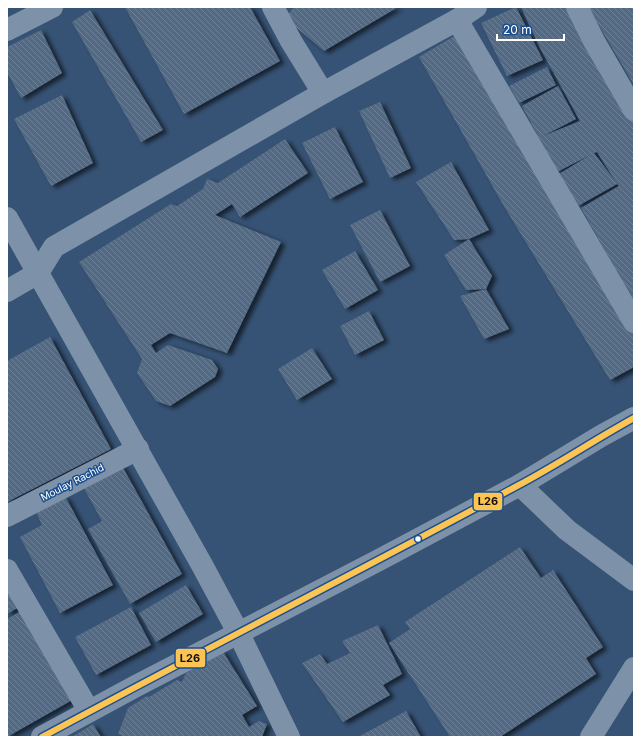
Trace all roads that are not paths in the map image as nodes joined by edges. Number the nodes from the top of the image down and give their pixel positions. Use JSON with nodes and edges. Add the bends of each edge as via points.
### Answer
{"nodes":[{"id":1,"x":52,"y":7,"type":"edge"},
{"id":2,"x":273,"y":7,"type":"edge"},
{"id":3,"x":577,"y":7,"type":"edge"},
{"id":4,"x":470,"y":11,"type":"edge"},
{"id":5,"x":7,"y":30,"type":"edge"},
{"id":6,"x":323,"y":93,"type":"junction"},
{"id":7,"x":634,"y":110,"type":"edge"},
{"id":8,"x":7,"y":218,"type":"edge"},
{"id":9,"x":54,"y":247,"type":"junction"},
{"id":10,"x":14,"y":249,"type":"edge"},
{"id":11,"x":38,"y":273,"type":"junction"},
{"id":12,"x":7,"y":291,"type":"edge"},
{"id":13,"x":634,"y":322,"type":"edge"},
{"id":14,"x":634,"y":418,"type":"edge"},
{"id":15,"x":138,"y":448,"type":"junction"},
{"id":16,"x":520,"y":485,"type":"junction"},
{"id":17,"x":7,"y":516,"type":"edge"},
{"id":18,"x":7,"y":570,"type":"edge"},
{"id":19,"x":634,"y":580,"type":"edge"},
{"id":20,"x":238,"y":634,"type":"junction"},
{"id":21,"x":634,"y":668,"type":"edge"},
{"id":22,"x":89,"y":711,"type":"junction"},
{"id":23,"x":42,"y":737,"type":"edge"},
{"id":24,"x":289,"y":737,"type":"edge"},
{"id":25,"x":591,"y":737,"type":"edge"}],
"edges":[{"from":1,"to":5,"type":"street"},
{"from":2,"to":6,"type":"street"},
{"from":3,"to":7,"type":"street"},
{"from":4,"to":6,"type":"street"},
{"from":4,"to":13,"type":"street"},
{"from":6,"to":9,"type":"street"},
{"from":8,"to":10,"type":"street"},
{"from":9,"to":10,"type":"street"},
{"from":9,"to":11,"type":"street"},
{"from":10,"to":11,"type":"street"},
{"from":11,"to":12,"type":"street"},
{"from":11,"to":15,"type":"street"},
{"from":14,"to":16,"type":"street"},
{"from":15,"to":17,"type":"street","name":"Moulay Rachid"},
{"from":15,"to":20,"type":"street"},
{"from":16,"to":19,"type":"street","via":[[567,530]]},
{"from":16,"to":20,"type":"street"},
{"from":18,"to":22,"type":"street"},
{"from":20,"to":22,"type":"street"},
{"from":20,"to":24,"type":"street"},
{"from":21,"to":25,"type":"street"},
{"from":22,"to":23,"type":"street"}]}
